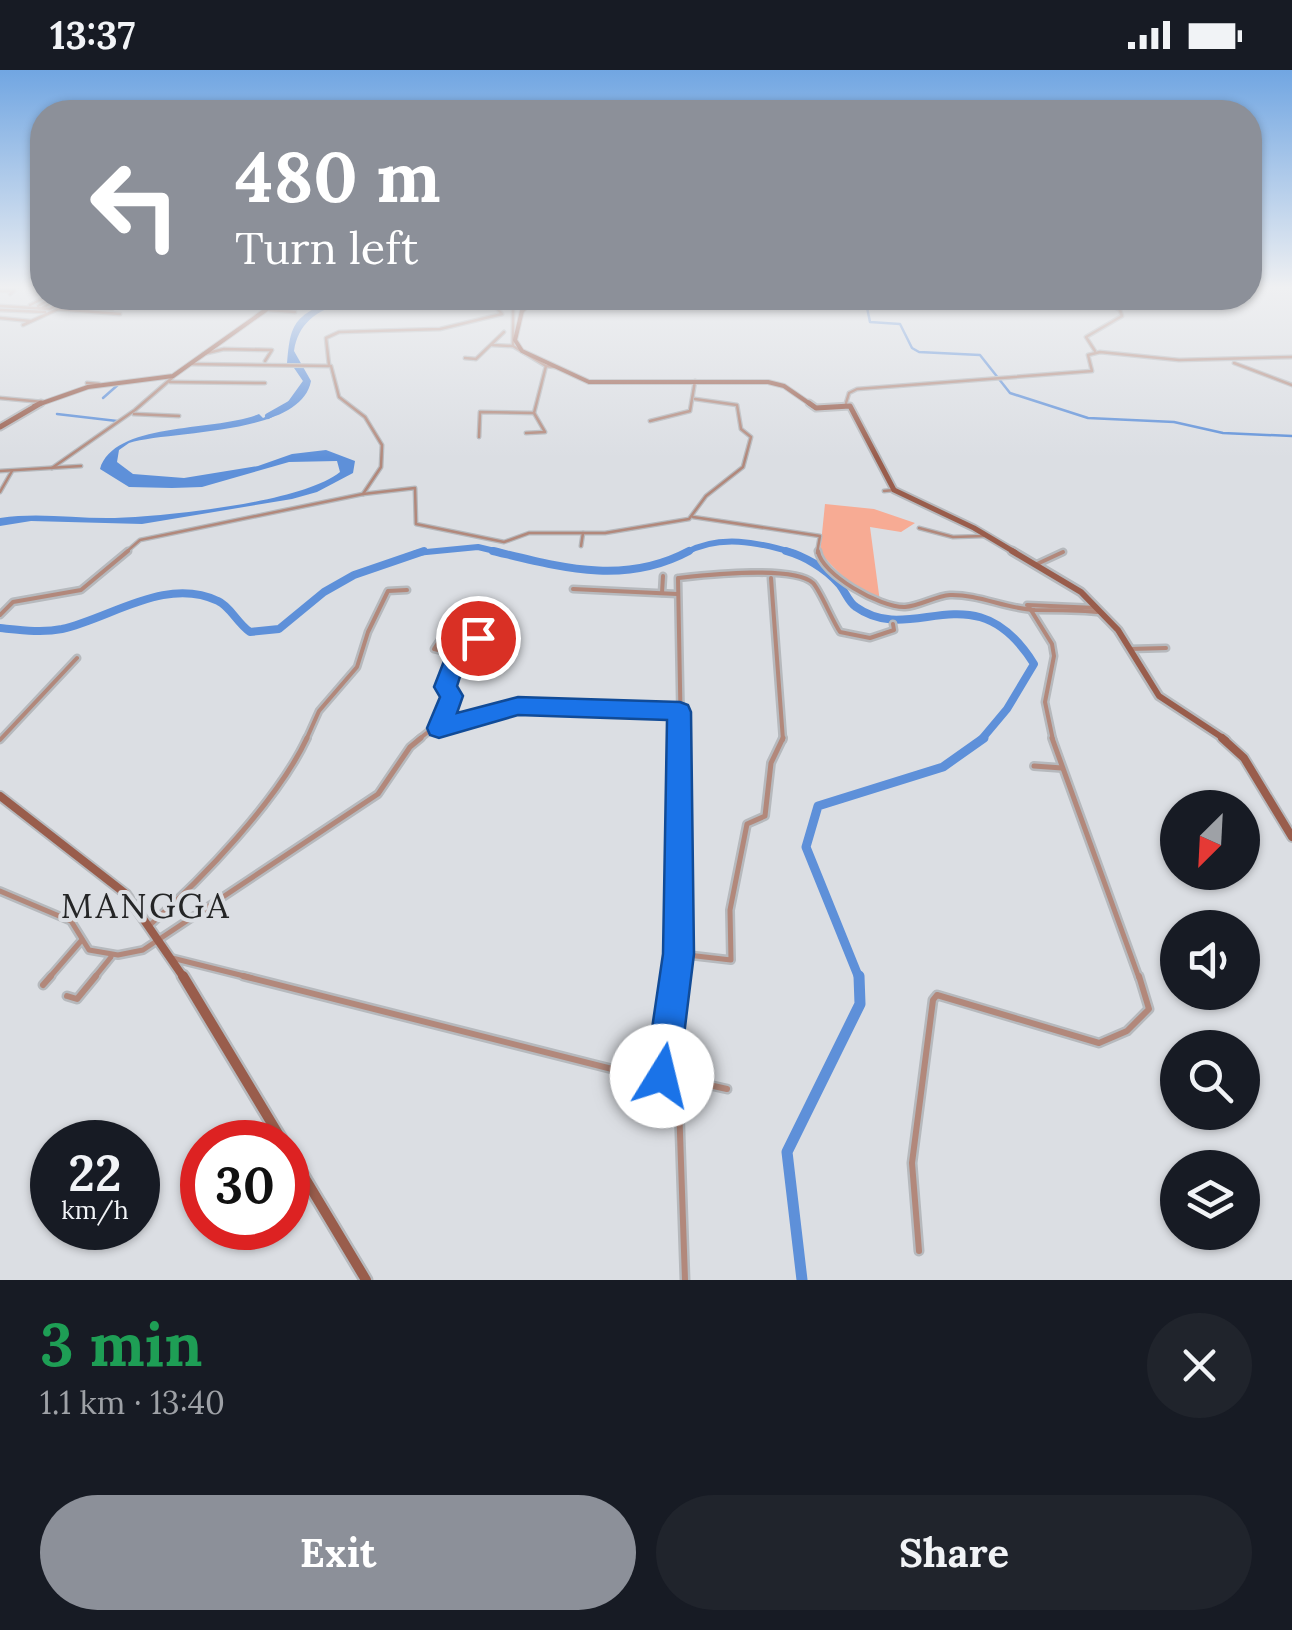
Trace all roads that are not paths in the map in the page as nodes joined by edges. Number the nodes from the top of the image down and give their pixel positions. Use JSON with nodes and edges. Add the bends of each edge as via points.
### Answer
{"nodes":[{"id":1,"x":218,"y":345,"type":"edge"},
{"id":2,"x":327,"y":345,"type":"edge"},
{"id":3,"x":492,"y":345,"type":"edge"},
{"id":4,"x":503,"y":345,"type":"edge"},
{"id":5,"x":1091,"y":345,"type":"edge"},
{"id":6,"x":516,"y":346,"type":"junction"},
{"id":7,"x":211,"y":350,"type":"junction"},
{"id":8,"x":1095,"y":351,"type":"junction"},
{"id":9,"x":1292,"y":357,"type":"edge"},
{"id":10,"x":465,"y":358,"type":"dead end"},
{"id":11,"x":264,"y":362,"type":"dead end"},
{"id":12,"x":1230,"y":362,"type":"junction"},
{"id":13,"x":191,"y":364,"type":"junction"},
{"id":14,"x":329,"y":365,"type":"junction"},
{"id":15,"x":546,"y":366,"type":"junction"},
{"id":16,"x":285,"y":367,"type":"junction"},
{"id":17,"x":555,"y":367,"type":"junction"},
{"id":18,"x":277,"y":370,"type":"dead end"},
{"id":19,"x":171,"y":379,"type":"junction"},
{"id":20,"x":696,"y":381,"type":"junction"},
{"id":21,"x":768,"y":382,"type":"junction"},
{"id":22,"x":87,"y":383,"type":"dead end"},
{"id":23,"x":265,"y":383,"type":"dead end"},
{"id":24,"x":99,"y":384,"type":"junction"},
{"id":25,"x":1292,"y":385,"type":"edge"},
{"id":26,"x":769,"y":389,"type":"dead end"},
{"id":27,"x":0,"y":398,"type":"edge"},
{"id":28,"x":695,"y":398,"type":"junction"},
{"id":29,"x":43,"y":402,"type":"junction"},
{"id":30,"x":846,"y":404,"type":"junction"},
{"id":31,"x":534,"y":413,"type":"junction"},
{"id":32,"x":130,"y":414,"type":"junction"},
{"id":33,"x":179,"y":416,"type":"dead end"},
{"id":34,"x":650,"y":421,"type":"dead end"},
{"id":35,"x":2,"y":427,"type":"edge"},
{"id":36,"x":526,"y":433,"type":"dead end"},
{"id":37,"x":479,"y":437,"type":"dead end"},
{"id":38,"x":81,"y":466,"type":"dead end"},
{"id":39,"x":52,"y":468,"type":"junction"},
{"id":40,"x":13,"y":469,"type":"junction"},
{"id":41,"x":0,"y":470,"type":"edge"},
{"id":42,"x":894,"y":490,"type":"junction"},
{"id":43,"x":884,"y":491,"type":"dead end"},
{"id":44,"x":0,"y":492,"type":"edge"},
{"id":45,"x":364,"y":494,"type":"junction"},
{"id":46,"x":694,"y":517,"type":"junction"},
{"id":47,"x":919,"y":528,"type":"dead end"},
{"id":48,"x":584,"y":533,"type":"junction"},
{"id":49,"x":984,"y":536,"type":"junction"},
{"id":50,"x":581,"y":546,"type":"dead end"},
{"id":51,"x":1063,"y":552,"type":"dead end"},
{"id":52,"x":1037,"y":564,"type":"junction"},
{"id":53,"x":663,"y":576,"type":"dead end"},
{"id":54,"x":770,"y":577,"type":"junction"},
{"id":55,"x":573,"y":589,"type":"dead end"},
{"id":56,"x":407,"y":590,"type":"dead end"},
{"id":57,"x":662,"y":593,"type":"junction"},
{"id":58,"x":677,"y":594,"type":"junction"},
{"id":59,"x":1012,"y":606,"type":"junction"},
{"id":60,"x":1028,"y":608,"type":"junction"},
{"id":61,"x":1101,"y":611,"type":"junction"},
{"id":62,"x":0,"y":614,"type":"edge"},
{"id":63,"x":892,"y":624,"type":"dead end"},
{"id":64,"x":448,"y":628,"type":"dead end"},
{"id":65,"x":478,"y":638,"type":"dead end"},
{"id":66,"x":1166,"y":648,"type":"dead end"},
{"id":67,"x":1130,"y":649,"type":"junction"},
{"id":68,"x":457,"y":654,"type":"junction"},
{"id":69,"x":76,"y":658,"type":"dead end"},
{"id":70,"x":680,"y":712,"type":"junction"},
{"id":71,"x":439,"y":728,"type":"junction"},
{"id":72,"x":0,"y":740,"type":"edge"},
{"id":73,"x":1034,"y":766,"type":"dead end"},
{"id":74,"x":1062,"y":768,"type":"junction"},
{"id":75,"x":0,"y":796,"type":"edge"},
{"id":76,"x":1292,"y":836,"type":"edge"},
{"id":77,"x":0,"y":891,"type":"edge"},
{"id":78,"x":150,"y":925,"type":"junction"},
{"id":79,"x":161,"y":940,"type":"junction"},
{"id":80,"x":81,"y":941,"type":"junction"},
{"id":81,"x":679,"y":954,"type":"junction"},
{"id":82,"x":112,"y":957,"type":"junction"},
{"id":83,"x":172,"y":958,"type":"junction"},
{"id":84,"x":43,"y":984,"type":"dead end"},
{"id":85,"x":67,"y":996,"type":"dead end"},
{"id":86,"x":662,"y":1076,"type":"junction"},
{"id":87,"x":673,"y":1077,"type":"junction"},
{"id":88,"x":727,"y":1089,"type":"dead end"},
{"id":89,"x":270,"y":1120,"type":"edge"},
{"id":90,"x":310,"y":1187,"type":"edge"},
{"id":91,"x":919,"y":1251,"type":"dead end"},
{"id":92,"x":366,"y":1280,"type":"edge"},
{"id":93,"x":686,"y":1280,"type":"edge"}],
"edges":[{"from":1,"to":7,"type":"street"},
{"from":2,"to":14,"type":"street"},
{"from":3,"to":10,"type":"street","via":[[476,360]]},
{"from":4,"to":6,"type":"street"},
{"from":5,"to":8,"type":"street"},
{"from":6,"to":15,"type":"street"},
{"from":6,"to":17,"type":"street"},
{"from":7,"to":11,"type":"street","via":[[272,350]]},
{"from":7,"to":13,"type":"street"},
{"from":8,"to":12,"type":"street"},
{"from":8,"to":30,"type":"street","via":[[1088,355],[1092,371],[857,389]]},
{"from":9,"to":12,"type":"street"},
{"from":12,"to":25,"type":"street"},
{"from":13,"to":16,"type":"street"},
{"from":13,"to":19,"type":"street"},
{"from":14,"to":16,"type":"street"},
{"from":14,"to":45,"type":"street","via":[[339,397],[365,412],[384,453]]},
{"from":15,"to":17,"type":"street"},
{"from":15,"to":31,"type":"street"},
{"from":16,"to":18,"type":"street"},
{"from":17,"to":20,"type":"street","via":[[604,384]]},
{"from":19,"to":23,"type":"street"},
{"from":19,"to":24,"type":"street"},
{"from":19,"to":32,"type":"street"},
{"from":20,"to":21,"type":"street"},
{"from":20,"to":28,"type":"street"},
{"from":21,"to":26,"type":"street"},
{"from":21,"to":30,"type":"street","via":[[816,408]]},
{"from":22,"to":24,"type":"street"},
{"from":24,"to":29,"type":"street"},
{"from":27,"to":29,"type":"street"},
{"from":28,"to":34,"type":"street","via":[[688,412]]},
{"from":28,"to":46,"type":"street","via":[[738,405],[742,429],[751,437],[743,466],[701,502]]},
{"from":29,"to":35,"type":"street"},
{"from":30,"to":42,"type":"street"},
{"from":31,"to":36,"type":"street","via":[[545,432]]},
{"from":31,"to":37,"type":"street","via":[[480,412]]},
{"from":32,"to":33,"type":"street"},
{"from":32,"to":39,"type":"street"},
{"from":38,"to":39,"type":"street"},
{"from":39,"to":40,"type":"street"},
{"from":40,"to":41,"type":"street"},
{"from":40,"to":44,"type":"street"},
{"from":42,"to":43,"type":"street"},
{"from":42,"to":49,"type":"street"},
{"from":45,"to":48,"type":"street","via":[[415,488],[416,524],[484,539]]},
{"from":45,"to":62,"type":"street","via":[[140,540],[81,590],[12,602]]},
{"from":46,"to":48,"type":"street"},
{"from":46,"to":59,"type":"street","via":[[820,536],[820,560],[864,596],[889,606],[949,595]]},
{"from":47,"to":49,"type":"street"},
{"from":48,"to":50,"type":"street"},
{"from":49,"to":52,"type":"street"},
{"from":51,"to":52,"type":"street"},
{"from":52,"to":61,"type":"street"},
{"from":53,"to":57,"type":"street"},
{"from":54,"to":58,"type":"street","via":[[682,575]]},
{"from":54,"to":63,"type":"street","via":[[809,579],[844,634],[884,636]]},
{"from":54,"to":81,"type":"street","via":[[783,741],[772,763],[764,816],[746,824],[730,910],[731,960]]},
{"from":55,"to":57,"type":"street"},
{"from":56,"to":78,"type":"street","via":[[388,591],[357,668],[320,711],[285,778]]},
{"from":57,"to":58,"type":"street"},
{"from":58,"to":70,"type":"street"},
{"from":59,"to":60,"type":"street"},
{"from":59,"to":61,"type":"street"},
{"from":60,"to":61,"type":"street"},
{"from":60,"to":74,"type":"street","via":[[1054,640],[1056,664],[1044,701]]},
{"from":61,"to":67,"type":"street"},
{"from":64,"to":68,"type":"street","via":[[434,649]]},
{"from":65,"to":68,"type":"street","via":[[474,653]]},
{"from":66,"to":67,"type":"street"},
{"from":67,"to":76,"type":"street","via":[[1159,696],[1244,758]]},
{"from":68,"to":71,"type":"street","via":[[445,687],[452,696]]},
{"from":69,"to":72,"type":"street"},
{"from":70,"to":71,"type":"street","via":[[518,706]]},
{"from":70,"to":81,"type":"street"},
{"from":71,"to":79,"type":"street","via":[[418,738],[378,794]]},
{"from":73,"to":74,"type":"street"},
{"from":74,"to":91,"type":"street","via":[[1149,1008],[1099,1044],[937,995],[912,1163]]},
{"from":75,"to":78,"type":"street","via":[[126,894]]},
{"from":77,"to":80,"type":"street","via":[[71,921]]},
{"from":78,"to":79,"type":"street"},
{"from":79,"to":82,"type":"street","via":[[138,954]]},
{"from":79,"to":83,"type":"street"},
{"from":80,"to":82,"type":"street"},
{"from":80,"to":84,"type":"street"},
{"from":81,"to":86,"type":"street"},
{"from":82,"to":85,"type":"street","via":[[77,999]]},
{"from":83,"to":86,"type":"street"},
{"from":83,"to":89,"type":"street"},
{"from":86,"to":87,"type":"street"},
{"from":87,"to":88,"type":"street"},
{"from":87,"to":93,"type":"street"},
{"from":90,"to":92,"type":"street"}]}
